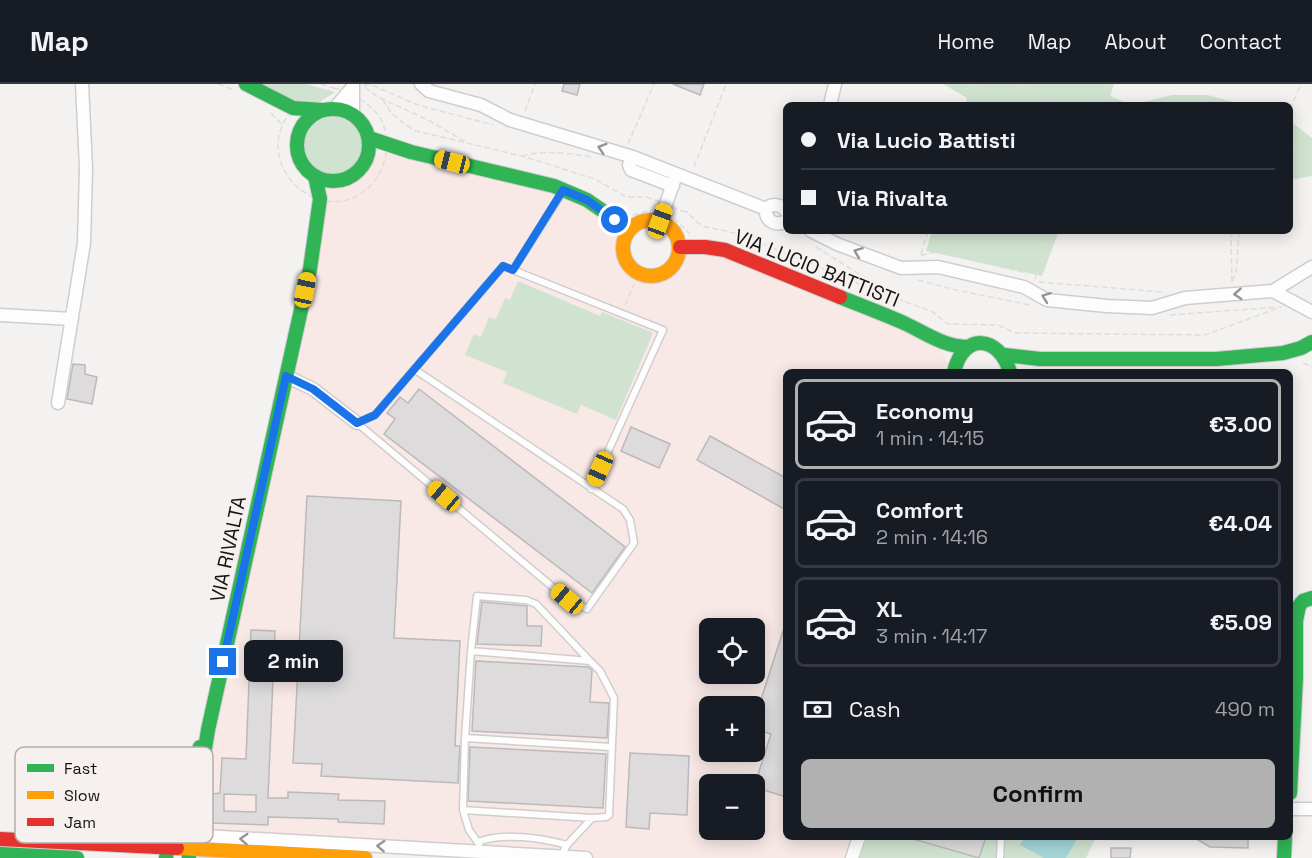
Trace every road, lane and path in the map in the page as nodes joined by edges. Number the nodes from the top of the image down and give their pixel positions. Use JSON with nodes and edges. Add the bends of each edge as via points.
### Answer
{"nodes":[{"id":1,"x":82,"y":84,"type":"edge"},
{"id":2,"x":321,"y":84,"type":"edge"},
{"id":3,"x":421,"y":84,"type":"edge"},
{"id":4,"x":535,"y":84,"type":"edge"},
{"id":5,"x":654,"y":84,"type":"edge"},
{"id":6,"x":726,"y":84,"type":"edge"},
{"id":7,"x":835,"y":84,"type":"edge"},
{"id":8,"x":976,"y":84,"type":"edge"},
{"id":9,"x":1018,"y":84,"type":"edge"},
{"id":10,"x":1108,"y":84,"type":"edge"},
{"id":11,"x":1301,"y":84,"type":"edge"},
{"id":12,"x":249,"y":85,"type":"edge"},
{"id":13,"x":335,"y":88,"type":"junction"},
{"id":14,"x":353,"y":89,"type":"edge"},
{"id":15,"x":383,"y":99,"type":"junction"},
{"id":16,"x":831,"y":102,"type":"edge"},
{"id":17,"x":970,"y":102,"type":"edge"},
{"id":18,"x":1058,"y":102,"type":"edge"},
{"id":19,"x":1101,"y":102,"type":"edge"},
{"id":20,"x":1293,"y":102,"type":"edge"},
{"id":21,"x":330,"y":110,"type":"junction"},
{"id":22,"x":290,"y":113,"type":"junction"},
{"id":23,"x":353,"y":115,"type":"junction"},
{"id":24,"x":521,"y":123,"type":"junction"},
{"id":25,"x":299,"y":134,"type":"junction"},
{"id":26,"x":369,"y":138,"type":"junction"},
{"id":27,"x":468,"y":143,"type":"junction"},
{"id":28,"x":388,"y":144,"type":"junction"},
{"id":29,"x":609,"y":150,"type":"junction"},
{"id":30,"x":1293,"y":150,"type":"edge"},
{"id":31,"x":1312,"y":153,"type":"edge"},
{"id":32,"x":522,"y":156,"type":"junction"},
{"id":33,"x":628,"y":156,"type":"junction"},
{"id":34,"x":366,"y":158,"type":"junction"},
{"id":35,"x":315,"y":176,"type":"junction"},
{"id":36,"x":689,"y":179,"type":"junction"},
{"id":37,"x":335,"y":180,"type":"junction"},
{"id":38,"x":675,"y":180,"type":"junction"},
{"id":39,"x":563,"y":190,"type":"junction"},
{"id":40,"x":783,"y":196,"type":"edge"},
{"id":41,"x":320,"y":199,"type":"junction"},
{"id":42,"x":769,"y":207,"type":"junction"},
{"id":43,"x":658,"y":208,"type":"junction"},
{"id":44,"x":783,"y":208,"type":"edge"},
{"id":45,"x":626,"y":214,"type":"dead end"},
{"id":46,"x":783,"y":222,"type":"edge"},
{"id":47,"x":629,"y":229,"type":"junction"},
{"id":48,"x":691,"y":234,"type":"dead end"},
{"id":49,"x":817,"y":234,"type":"edge"},
{"id":50,"x":927,"y":234,"type":"edge"},
{"id":51,"x":1051,"y":234,"type":"edge"},
{"id":52,"x":1231,"y":234,"type":"edge"},
{"id":53,"x":1239,"y":234,"type":"edge"},
{"id":54,"x":811,"y":244,"type":"dead end"},
{"id":55,"x":680,"y":248,"type":"junction"},
{"id":56,"x":920,"y":261,"type":"junction"},
{"id":57,"x":1312,"y":267,"type":"edge"},
{"id":58,"x":513,"y":270,"type":"junction"},
{"id":59,"x":639,"y":273,"type":"junction"},
{"id":60,"x":1032,"y":286,"type":"junction"},
{"id":61,"x":1232,"y":288,"type":"junction"},
{"id":62,"x":1273,"y":291,"type":"junction"},
{"id":63,"x":1169,"y":292,"type":"dead end"},
{"id":64,"x":881,"y":293,"type":"junction"},
{"id":65,"x":1284,"y":306,"type":"dead end"},
{"id":66,"x":1312,"y":312,"type":"edge"},
{"id":67,"x":621,"y":313,"type":"junction"},
{"id":68,"x":0,"y":315,"type":"edge"},
{"id":69,"x":72,"y":319,"type":"junction"},
{"id":70,"x":935,"y":342,"type":"junction"},
{"id":71,"x":1312,"y":342,"type":"edge"},
{"id":72,"x":967,"y":347,"type":"junction"},
{"id":73,"x":1286,"y":352,"type":"junction"},
{"id":74,"x":1005,"y":355,"type":"junction"},
{"id":75,"x":1051,"y":359,"type":"junction"},
{"id":76,"x":1307,"y":359,"type":"edge"},
{"id":77,"x":1312,"y":367,"type":"edge"},
{"id":78,"x":414,"y":369,"type":"junction"},
{"id":79,"x":950,"y":369,"type":"edge"},
{"id":80,"x":953,"y":369,"type":"edge"},
{"id":81,"x":1009,"y":369,"type":"edge"},
{"id":82,"x":1026,"y":369,"type":"edge"},
{"id":83,"x":286,"y":376,"type":"junction"},
{"id":84,"x":58,"y":403,"type":"dead end"},
{"id":85,"x":357,"y":423,"type":"junction"},
{"id":86,"x":591,"y":489,"type":"junction"},
{"id":87,"x":1312,"y":597,"type":"edge"},
{"id":88,"x":471,"y":651,"type":"junction"},
{"id":89,"x":590,"y":661,"type":"junction"},
{"id":90,"x":208,"y":730,"type":"junction"},
{"id":91,"x":1293,"y":736,"type":"edge"},
{"id":92,"x":465,"y":738,"type":"junction"},
{"id":93,"x":200,"y":747,"type":"edge"},
{"id":94,"x":205,"y":747,"type":"edge"},
{"id":95,"x":611,"y":747,"type":"junction"},
{"id":96,"x":1293,"y":809,"type":"edge"},
{"id":97,"x":1312,"y":809,"type":"edge"},
{"id":98,"x":463,"y":810,"type":"junction"},
{"id":99,"x":592,"y":818,"type":"junction"},
{"id":100,"x":0,"y":840,"type":"edge"},
{"id":101,"x":858,"y":840,"type":"edge"},
{"id":102,"x":1001,"y":840,"type":"edge"},
{"id":103,"x":1285,"y":840,"type":"edge"},
{"id":104,"x":15,"y":841,"type":"edge"},
{"id":105,"x":39,"y":843,"type":"edge"},
{"id":106,"x":567,"y":845,"type":"junction"},
{"id":107,"x":481,"y":847,"type":"junction"},
{"id":108,"x":188,"y":848,"type":"edge"},
{"id":109,"x":167,"y":853,"type":"edge"},
{"id":110,"x":0,"y":854,"type":"edge"},
{"id":111,"x":560,"y":856,"type":"edge"},
{"id":112,"x":77,"y":858,"type":"edge"},
{"id":113,"x":365,"y":858,"type":"edge"},
{"id":114,"x":586,"y":858,"type":"edge"},
{"id":115,"x":852,"y":858,"type":"edge"},
{"id":116,"x":1000,"y":858,"type":"edge"},
{"id":117,"x":1284,"y":858,"type":"edge"}],
"edges":[{"from":1,"to":69,"type":"street","via":[[85,226]]},
{"from":2,"to":13,"type":"path"},
{"from":3,"to":24,"type":"street","via":[[429,91],[481,105]]},
{"from":4,"to":24,"type":"path"},
{"from":5,"to":33,"type":"path"},
{"from":6,"to":36,"type":"path"},
{"from":7,"to":16,"type":"street"},
{"from":8,"to":17,"type":"path"},
{"from":9,"to":18,"type":"path"},
{"from":10,"to":19,"type":"path"},
{"from":11,"to":20,"type":"path"},
{"from":12,"to":22,"type":"street"},
{"from":13,"to":14,"type":"path"},
{"from":13,"to":22,"type":"path","via":[[306,97]]},
{"from":14,"to":15,"type":"path"},
{"from":14,"to":21,"type":"street"},
{"from":14,"to":23,"type":"street"},
{"from":14,"to":28,"type":"path","via":[[376,113]]},
{"from":15,"to":27,"type":"path"},
{"from":15,"to":27,"type":"path","via":[[393,115],[416,131]]},
{"from":21,"to":22,"type":"street"},
{"from":21,"to":23,"type":"street"},
{"from":21,"to":25,"type":"street","via":[[310,117]]},
{"from":22,"to":25,"type":"street"},
{"from":22,"to":41,"type":"path","via":[[279,135],[281,165],[298,189]]},
{"from":23,"to":26,"type":"street"},
{"from":29,"to":24,"type":"street","one_way":true},
{"from":25,"to":35,"type":"street","via":[[299,157]]},
{"from":26,"to":28,"type":"street"},
{"from":26,"to":34,"type":"street"},
{"from":27,"to":32,"type":"path"},
{"from":28,"to":34,"type":"street"},
{"from":28,"to":39,"type":"street"},
{"from":28,"to":41,"type":"path","via":[[383,167],[366,190],[347,199]]},
{"from":29,"to":32,"type":"path","via":[[605,158],[565,153]]},
{"from":29,"to":33,"type":"street"},
{"from":30,"to":31,"type":"path"},
{"from":32,"to":43,"type":"path","via":[[595,179],[626,197],[646,197]]},
{"from":33,"to":38,"type":"street"},
{"from":34,"to":37,"type":"street","via":[[353,174]]},
{"from":35,"to":37,"type":"street"},
{"from":35,"to":41,"type":"street","name":"VIA RIVALTA"},
{"from":36,"to":38,"type":"street"},
{"from":36,"to":42,"type":"street"},
{"from":37,"to":41,"type":"street","name":"VIA RIVALTA"},
{"from":38,"to":43,"type":"street"},
{"from":39,"to":47,"type":"street","via":[[587,200]]},
{"from":39,"to":58,"type":"lane"},
{"from":40,"to":42,"type":"street"},
{"from":41,"to":83,"type":"street","name":"VIA RIVALTA"},
{"from":42,"to":44,"type":"street"},
{"from":42,"to":46,"type":"street","via":[[766,216],[772,222]]},
{"from":43,"to":45,"type":"path","via":[[632,216]]},
{"from":43,"to":47,"type":"street"},
{"from":43,"to":48,"type":"path","via":[[674,210],[675,220]]},
{"from":43,"to":55,"type":"street"},
{"from":43,"to":64,"type":"path","bridge":true,"via":[[682,210],[698,224],[740,234]]},
{"from":47,"to":59,"type":"street","via":[[622,247],[624,257]]},
{"from":56,"to":49,"type":"street","one_way":true,"via":[[901,268]]},
{"from":50,"to":56,"type":"path"},
{"from":51,"to":60,"type":"path"},
{"from":52,"to":61,"type":"path"},
{"from":53,"to":61,"type":"path"},
{"from":54,"to":64,"type":"path","via":[[875,284]]},
{"from":55,"to":59,"type":"street","via":[[678,258],[666,272],[657,276]]},
{"from":55,"to":70,"type":"street","name":"VIA LUCIO BATTISTI","via":[[725,250],[908,325]]},
{"from":56,"to":60,"type":"street"},
{"from":56,"to":60,"type":"path","via":[[937,252],[1022,272]]},
{"from":57,"to":62,"type":"street"},
{"from":58,"to":67,"type":"lane"},
{"from":58,"to":78,"type":"lane","via":[[503,266]]},
{"from":59,"to":67,"type":"path"},
{"from":61,"to":60,"type":"street","one_way":true,"via":[[1152,308],[1047,300]]},
{"from":60,"to":63,"type":"path","via":[[1040,283]]},
{"from":62,"to":61,"type":"street","one_way":true},
{"from":62,"to":66,"type":"street"},
{"from":64,"to":65,"type":"path","via":[[931,311],[948,324],[998,324],[1014,333],[1205,335]]},
{"from":67,"to":86,"type":"lane","via":[[663,330]]},
{"from":68,"to":69,"type":"street"},
{"from":69,"to":84,"type":"street"},
{"from":70,"to":72,"type":"street","name":"VIA LUCIO BATTISTI"},
{"from":70,"to":79,"type":"street","name":"VIA LUCIO BATTISTI"},
{"from":71,"to":73,"type":"street","name":"VIA LUCIO BATTISTI"},
{"from":72,"to":74,"type":"street","name":"VIA LUCIO BATTISTI","via":[[983,343]]},
{"from":72,"to":80,"type":"street","name":"VIA LUCIO BATTISTI"},
{"from":73,"to":75,"type":"street","name":"VIA LUCIO BATTISTI","via":[[1198,361]]},
{"from":73,"to":76,"type":"street","name":"VIA LUCIO BATTISTI"},
{"from":74,"to":75,"type":"street","name":"VIA LUCIO BATTISTI"},
{"from":74,"to":81,"type":"street"},
{"from":75,"to":82,"type":"street","name":"VIA LUCIO BATTISTI"},
{"from":76,"to":77,"type":"path"},
{"from":78,"to":85,"type":"lane","via":[[375,415]]},
{"from":78,"to":86,"type":"lane"},
{"from":83,"to":85,"type":"street","via":[[313,389]]},
{"from":83,"to":90,"type":"street","name":"VIA RIVALTA"},
{"from":85,"to":86,"type":"lane","via":[[567,599],[587,609],[634,543],[630,520],[623,509]]},
{"from":87,"to":91,"type":"street","via":[[1299,606],[1296,621]]},
{"from":88,"to":89,"type":"lane"},
{"from":88,"to":89,"type":"lane","via":[[477,596],[526,600],[536,604]]},
{"from":88,"to":92,"type":"lane"},
{"from":89,"to":95,"type":"lane","via":[[600,670],[614,698]]},
{"from":90,"to":93,"type":"street","name":"VIA RIVALTA"},
{"from":90,"to":94,"type":"street","name":"VIA RIVALTA"},
{"from":92,"to":95,"type":"lane"},
{"from":92,"to":98,"type":"lane"},
{"from":95,"to":99,"type":"lane","via":[[609,815]]},
{"from":96,"to":97,"type":"street"},
{"from":98,"to":99,"type":"lane"},
{"from":98,"to":107,"type":"lane","via":[[469,830]]},
{"from":99,"to":106,"type":"lane"},
{"from":100,"to":104,"type":"street"},
{"from":101,"to":115,"type":"street"},
{"from":102,"to":116,"type":"lane"},
{"from":103,"to":117,"type":"street"},
{"from":105,"to":109,"type":"street"},
{"from":106,"to":107,"type":"lane","via":[[546,839],[490,837]]},
{"from":106,"to":111,"type":"lane"},
{"from":107,"to":108,"type":"street","one_way":true},
{"from":107,"to":111,"type":"street"},
{"from":108,"to":109,"type":"street"},
{"from":108,"to":113,"type":"street"},
{"from":110,"to":112,"type":"street"},
{"from":111,"to":114,"type":"street"}]}
